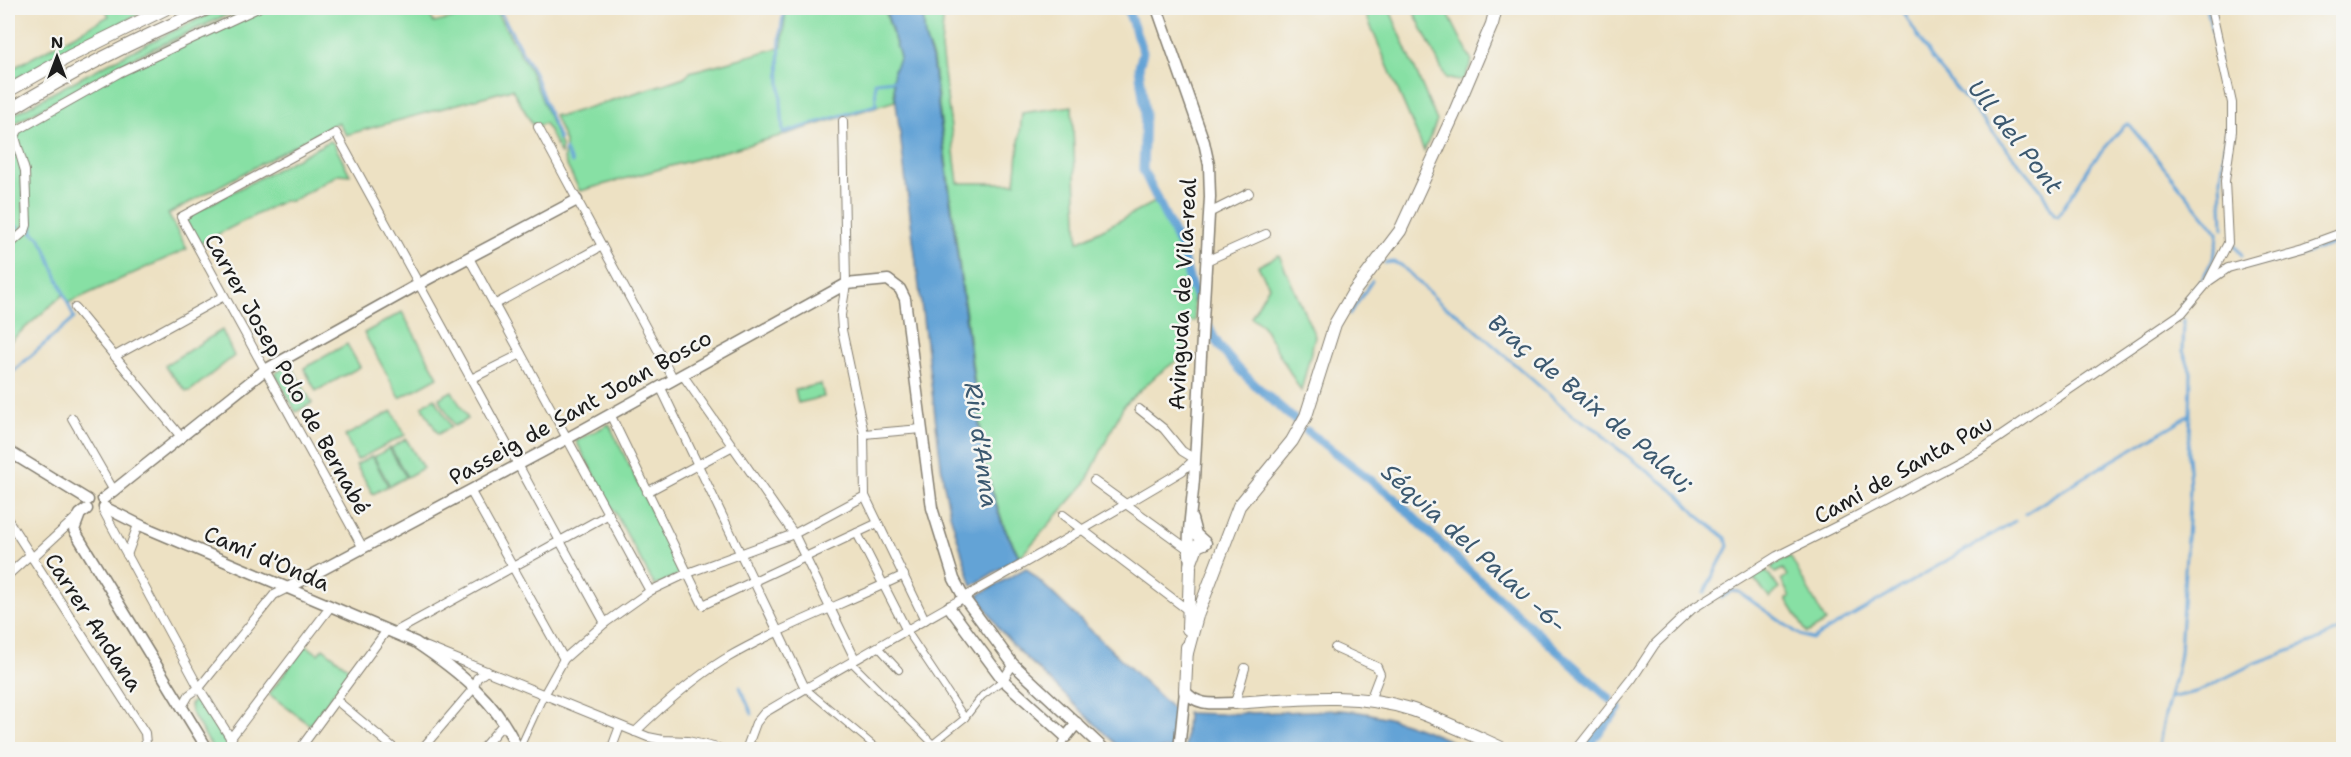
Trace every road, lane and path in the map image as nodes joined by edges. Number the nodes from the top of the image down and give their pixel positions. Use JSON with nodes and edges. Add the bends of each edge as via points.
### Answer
{"nodes":[{"id":1,"x":167,"y":8,"type":"edge"},
{"id":2,"x":209,"y":8,"type":"edge"},
{"id":3,"x":258,"y":8,"type":"edge"},
{"id":4,"x":1157,"y":8,"type":"edge"},
{"id":5,"x":1496,"y":8,"type":"edge"},
{"id":6,"x":2211,"y":8,"type":"edge"},
{"id":7,"x":8,"y":91,"type":"edge"},
{"id":8,"x":8,"y":111,"type":"edge"},
{"id":9,"x":843,"y":121,"type":"dead end"},
{"id":10,"x":538,"y":127,"type":"dead end"},
{"id":11,"x":1249,"y":193,"type":"dead end"},
{"id":12,"x":577,"y":200,"type":"junction"},
{"id":13,"x":1209,"y":213,"type":"junction"},
{"id":14,"x":2343,"y":232,"type":"edge"},
{"id":15,"x":1266,"y":234,"type":"dead end"},
{"id":16,"x":8,"y":246,"type":"edge"},
{"id":17,"x":602,"y":246,"type":"junction"},
{"id":18,"x":468,"y":258,"type":"junction"},
{"id":19,"x":1206,"y":261,"type":"junction"},
{"id":20,"x":2209,"y":281,"type":"junction"},
{"id":21,"x":419,"y":284,"type":"junction"},
{"id":22,"x":846,"y":284,"type":"junction"},
{"id":23,"x":224,"y":296,"type":"junction"},
{"id":24,"x":494,"y":305,"type":"junction"},
{"id":25,"x":75,"y":308,"type":"dead end"},
{"id":26,"x":521,"y":354,"type":"junction"},
{"id":27,"x":115,"y":356,"type":"junction"},
{"id":28,"x":265,"y":370,"type":"junction"},
{"id":29,"x":677,"y":376,"type":"junction"},
{"id":30,"x":471,"y":379,"type":"junction"},
{"id":31,"x":660,"y":386,"type":"junction"},
{"id":32,"x":1139,"y":409,"type":"dead end"},
{"id":33,"x":610,"y":414,"type":"junction"},
{"id":34,"x":72,"y":418,"type":"dead end"},
{"id":35,"x":921,"y":429,"type":"junction"},
{"id":36,"x":864,"y":434,"type":"junction"},
{"id":37,"x":182,"y":438,"type":"junction"},
{"id":38,"x":568,"y":438,"type":"junction"},
{"id":39,"x":731,"y":447,"type":"junction"},
{"id":40,"x":8,"y":451,"type":"edge"},
{"id":41,"x":1195,"y":459,"type":"junction"},
{"id":42,"x":518,"y":464,"type":"junction"},
{"id":43,"x":698,"y":465,"type":"junction"},
{"id":44,"x":1182,"y":471,"type":"junction"},
{"id":45,"x":1194,"y":479,"type":"junction"},
{"id":46,"x":1094,"y":482,"type":"dead end"},
{"id":47,"x":470,"y":490,"type":"junction"},
{"id":48,"x":114,"y":491,"type":"junction"},
{"id":49,"x":647,"y":492,"type":"junction"},
{"id":50,"x":865,"y":496,"type":"junction"},
{"id":51,"x":1125,"y":504,"type":"junction"},
{"id":52,"x":104,"y":506,"type":"junction"},
{"id":53,"x":85,"y":507,"type":"junction"},
{"id":54,"x":609,"y":514,"type":"junction"},
{"id":55,"x":1063,"y":515,"type":"dead end"},
{"id":56,"x":1192,"y":519,"type":"junction"},
{"id":57,"x":8,"y":520,"type":"edge"},
{"id":58,"x":878,"y":523,"type":"junction"},
{"id":59,"x":138,"y":525,"type":"junction"},
{"id":60,"x":69,"y":528,"type":"junction"},
{"id":61,"x":1081,"y":530,"type":"junction"},
{"id":62,"x":1229,"y":530,"type":"junction"},
{"id":63,"x":857,"y":533,"type":"junction"},
{"id":64,"x":794,"y":534,"type":"junction"},
{"id":65,"x":560,"y":541,"type":"junction"},
{"id":66,"x":1205,"y":543,"type":"junction"},
{"id":67,"x":363,"y":548,"type":"junction"},
{"id":68,"x":1188,"y":549,"type":"junction"},
{"id":69,"x":740,"y":552,"type":"junction"},
{"id":70,"x":127,"y":555,"type":"junction"},
{"id":71,"x":31,"y":556,"type":"junction"},
{"id":72,"x":806,"y":557,"type":"junction"},
{"id":73,"x":1218,"y":564,"type":"junction"},
{"id":74,"x":512,"y":566,"type":"junction"},
{"id":75,"x":1190,"y":566,"type":"junction"},
{"id":76,"x":688,"y":573,"type":"junction"},
{"id":77,"x":8,"y":574,"type":"edge"},
{"id":78,"x":904,"y":575,"type":"junction"},
{"id":79,"x":1212,"y":576,"type":"junction"},
{"id":80,"x":267,"y":579,"type":"junction"},
{"id":81,"x":755,"y":582,"type":"junction"},
{"id":82,"x":884,"y":585,"type":"junction"},
{"id":83,"x":288,"y":588,"type":"junction"},
{"id":84,"x":650,"y":591,"type":"junction"},
{"id":85,"x":274,"y":595,"type":"junction"},
{"id":86,"x":964,"y":598,"type":"junction"},
{"id":87,"x":331,"y":606,"type":"junction"},
{"id":88,"x":949,"y":607,"type":"junction"},
{"id":89,"x":831,"y":609,"type":"junction"},
{"id":90,"x":1193,"y":613,"type":"junction"},
{"id":91,"x":925,"y":620,"type":"junction"},
{"id":92,"x":605,"y":623,"type":"junction"},
{"id":93,"x":390,"y":631,"type":"junction"},
{"id":94,"x":907,"y":631,"type":"junction"},
{"id":95,"x":779,"y":632,"type":"junction"},
{"id":96,"x":415,"y":642,"type":"junction"},
{"id":97,"x":878,"y":647,"type":"junction"},
{"id":98,"x":1335,"y":648,"type":"dead end"},
{"id":99,"x":564,"y":659,"type":"junction"},
{"id":100,"x":853,"y":660,"type":"junction"},
{"id":101,"x":1013,"y":664,"type":"junction"},
{"id":102,"x":1245,"y":668,"type":"dead end"},
{"id":103,"x":899,"y":670,"type":"dead end"},
{"id":104,"x":486,"y":671,"type":"junction"},
{"id":105,"x":1003,"y":680,"type":"junction"},
{"id":106,"x":199,"y":688,"type":"junction"},
{"id":107,"x":473,"y":688,"type":"junction"},
{"id":108,"x":805,"y":688,"type":"junction"},
{"id":109,"x":1185,"y":691,"type":"junction"},
{"id":110,"x":544,"y":695,"type":"junction"},
{"id":111,"x":336,"y":700,"type":"junction"},
{"id":112,"x":1370,"y":700,"type":"junction"},
{"id":113,"x":1235,"y":703,"type":"junction"},
{"id":114,"x":182,"y":707,"type":"junction"},
{"id":115,"x":964,"y":718,"type":"junction"},
{"id":116,"x":504,"y":723,"type":"junction"},
{"id":117,"x":1077,"y":723,"type":"junction"},
{"id":118,"x":620,"y":726,"type":"junction"},
{"id":119,"x":635,"y":732,"type":"junction"},
{"id":120,"x":1066,"y":738,"type":"junction"},
{"id":121,"x":230,"y":739,"type":"junction"},
{"id":122,"x":677,"y":740,"type":"junction"},
{"id":123,"x":933,"y":744,"type":"junction"},
{"id":124,"x":144,"y":747,"type":"edge"},
{"id":125,"x":518,"y":747,"type":"edge"},
{"id":126,"x":747,"y":747,"type":"edge"},
{"id":127,"x":301,"y":749,"type":"edge"},
{"id":128,"x":208,"y":750,"type":"edge"},
{"id":129,"x":238,"y":750,"type":"edge"},
{"id":130,"x":396,"y":750,"type":"edge"},
{"id":131,"x":421,"y":750,"type":"edge"},
{"id":132,"x":482,"y":750,"type":"edge"},
{"id":133,"x":610,"y":750,"type":"edge"},
{"id":134,"x":672,"y":750,"type":"edge"},
{"id":135,"x":726,"y":750,"type":"edge"},
{"id":136,"x":765,"y":750,"type":"edge"},
{"id":137,"x":879,"y":750,"type":"edge"},
{"id":138,"x":925,"y":750,"type":"edge"},
{"id":139,"x":1058,"y":750,"type":"edge"},
{"id":140,"x":1105,"y":750,"type":"edge"},
{"id":141,"x":1179,"y":750,"type":"edge"},
{"id":142,"x":1506,"y":750,"type":"edge"},
{"id":143,"x":1576,"y":750,"type":"edge"}],
"edges":[{"from":1,"to":7,"type":"main road"},
{"from":2,"to":8,"type":"main road","via":[[78,70]]},
{"from":3,"to":16,"type":"street","via":[[119,73],[18,130],[15,137],[25,171],[27,225],[26,231]]},
{"from":4,"to":13,"type":"street","name":"Avinguda de Vila-real","via":[[1204,142],[1209,165]]},
{"from":5,"to":62,"type":"main road","via":[[1454,114],[1400,231],[1353,293],[1335,324],[1306,416],[1292,441],[1239,506]]},
{"from":6,"to":20,"type":"street","via":[[2232,103],[2232,131],[2225,181],[2228,243]]},
{"from":9,"to":22,"type":"street"},
{"from":10,"to":12,"type":"street"},
{"from":11,"to":13,"type":"street"},
{"from":12,"to":17,"type":"street"},
{"from":12,"to":18,"type":"street"},
{"from":13,"to":19,"type":"street","name":"Avinguda de Vila-real"},
{"from":14,"to":20,"type":"street","name":"Camí de Santa Pau","via":[[2303,247],[2244,261]]},
{"from":15,"to":19,"type":"street"},
{"from":17,"to":24,"type":"street"},
{"from":17,"to":29,"type":"street"},
{"from":18,"to":21,"type":"street"},
{"from":18,"to":24,"type":"street"},
{"from":19,"to":41,"type":"street","name":"Avinguda de Vila-real"},
{"from":20,"to":143,"type":"street","name":"Camí de Santa Pau","via":[[2182,313],[1979,451],[1777,556],[1692,609],[1655,644]]},
{"from":21,"to":23,"type":"street","name":"Carrer Josep Polo de Bernabé","via":[[336,133],[181,217]]},
{"from":21,"to":28,"type":"street"},
{"from":21,"to":30,"type":"street"},
{"from":22,"to":29,"type":"street","name":"Passeig de Sant Joan Bosco"},
{"from":22,"to":35,"type":"street","name":"Passeig de Sant Joan Bosco","via":[[881,279],[896,284],[905,299]]},
{"from":22,"to":36,"type":"street","via":[[842,330]]},
{"from":23,"to":27,"type":"street"},
{"from":23,"to":28,"type":"street","name":"Carrer Josep Polo de Bernabé"},
{"from":24,"to":26,"type":"street"},
{"from":25,"to":27,"type":"street"},
{"from":26,"to":30,"type":"street"},
{"from":26,"to":38,"type":"street"},
{"from":27,"to":37,"type":"street"},
{"from":28,"to":37,"type":"street"},
{"from":28,"to":67,"type":"street","name":"Carrer Josep Polo de Bernabé"},
{"from":29,"to":31,"type":"street","name":"Passeig de Sant Joan Bosco"},
{"from":29,"to":39,"type":"street"},
{"from":30,"to":42,"type":"street"},
{"from":31,"to":33,"type":"street","name":"Passeig de Sant Joan Bosco"},
{"from":31,"to":43,"type":"street"},
{"from":32,"to":41,"type":"street"},
{"from":33,"to":38,"type":"street","name":"Passeig de Sant Joan Bosco"},
{"from":33,"to":49,"type":"street"},
{"from":34,"to":48,"type":"street"},
{"from":35,"to":36,"type":"street"},
{"from":35,"to":86,"type":"street","via":[[932,508],[945,556]]},
{"from":36,"to":50,"type":"street"},
{"from":37,"to":48,"type":"street"},
{"from":38,"to":42,"type":"street","name":"Passeig de Sant Joan Bosco"},
{"from":38,"to":54,"type":"street"},
{"from":39,"to":43,"type":"street"},
{"from":39,"to":64,"type":"street"},
{"from":40,"to":53,"type":"street"},
{"from":41,"to":44,"type":"street"},
{"from":41,"to":45,"type":"street","name":"Avinguda de Vila-real"},
{"from":42,"to":47,"type":"street","name":"Passeig de Sant Joan Bosco"},
{"from":42,"to":65,"type":"street"},
{"from":43,"to":49,"type":"street"},
{"from":43,"to":69,"type":"street"},
{"from":44,"to":45,"type":"street"},
{"from":44,"to":51,"type":"street"},
{"from":45,"to":56,"type":"street","name":"Avinguda de Vila-real"},
{"from":46,"to":51,"type":"street"},
{"from":47,"to":67,"type":"street","name":"Passeig de Sant Joan Bosco"},
{"from":47,"to":74,"type":"street"},
{"from":48,"to":52,"type":"street"},
{"from":49,"to":76,"type":"street"},
{"from":50,"to":58,"type":"street"},
{"from":50,"to":64,"type":"street"},
{"from":51,"to":61,"type":"street"},
{"from":51,"to":68,"type":"street"},
{"from":52,"to":53,"type":"street","via":[[95,514]]},
{"from":52,"to":53,"type":"street","via":[[96,496]]},
{"from":52,"to":59,"type":"street","name":"Camí d'Onda"},
{"from":52,"to":70,"type":"street"},
{"from":53,"to":60,"type":"street"},
{"from":54,"to":65,"type":"street"},
{"from":54,"to":84,"type":"street"},
{"from":55,"to":61,"type":"street"},
{"from":56,"to":66,"type":"street","name":"Avinguda de Vila-real","via":[[1196,534]]},
{"from":56,"to":68,"type":"street","name":"Avinguda de Vila-real"},
{"from":57,"to":71,"type":"street","name":"Carrer Andana"},
{"from":58,"to":63,"type":"street"},
{"from":58,"to":78,"type":"street"},
{"from":59,"to":70,"type":"street"},
{"from":59,"to":80,"type":"street","name":"Camí d'Onda"},
{"from":60,"to":71,"type":"street"},
{"from":60,"to":114,"type":"street"},
{"from":61,"to":86,"type":"street"},
{"from":61,"to":90,"type":"street"},
{"from":62,"to":66,"type":"main road","via":[[1221,538]]},
{"from":62,"to":73,"type":"main road"},
{"from":63,"to":72,"type":"street"},
{"from":63,"to":82,"type":"street"},
{"from":64,"to":69,"type":"street"},
{"from":64,"to":72,"type":"street"},
{"from":65,"to":74,"type":"street"},
{"from":65,"to":92,"type":"street"},
{"from":66,"to":73,"type":"main road","name":"Avinguda de Vila-real","via":[[1215,549]]},
{"from":66,"to":75,"type":"main road","via":[[1197,546]]},
{"from":67,"to":83,"type":"street","name":"Passeig de Sant Joan Bosco"},
{"from":68,"to":75,"type":"street","name":"Avinguda de Vila-real"},
{"from":69,"to":76,"type":"street"},
{"from":69,"to":81,"type":"street"},
{"from":70,"to":106,"type":"street"},
{"from":71,"to":77,"type":"street"},
{"from":71,"to":124,"type":"street","name":"Carrer Andana","via":[[145,733]]},
{"from":72,"to":81,"type":"street"},
{"from":72,"to":89,"type":"street"},
{"from":73,"to":79,"type":"main road"},
{"from":74,"to":93,"type":"street"},
{"from":74,"to":99,"type":"street"},
{"from":75,"to":79,"type":"main road","via":[[1199,579]]},
{"from":75,"to":90,"type":"main road","name":"Avinguda de Vila-real"},
{"from":76,"to":81,"type":"street","via":[[703,605]]},
{"from":76,"to":84,"type":"street"},
{"from":78,"to":82,"type":"street"},
{"from":78,"to":91,"type":"street"},
{"from":79,"to":90,"type":"main road"},
{"from":80,"to":83,"type":"street","name":"Camí d'Onda"},
{"from":80,"to":85,"type":"street"},
{"from":81,"to":95,"type":"street"},
{"from":82,"to":89,"type":"street"},
{"from":82,"to":94,"type":"street"},
{"from":83,"to":85,"type":"street"},
{"from":83,"to":87,"type":"street","name":"Camí d'Onda"},
{"from":84,"to":92,"type":"street"},
{"from":85,"to":106,"type":"street"},
{"from":86,"to":88,"type":"street"},
{"from":86,"to":101,"type":"street"},
{"from":87,"to":93,"type":"street","name":"Camí d'Onda"},
{"from":87,"to":121,"type":"street"},
{"from":88,"to":91,"type":"street"},
{"from":88,"to":105,"type":"street"},
{"from":89,"to":95,"type":"street"},
{"from":89,"to":100,"type":"street"},
{"from":90,"to":109,"type":"main road"},
{"from":91,"to":94,"type":"street"},
{"from":92,"to":99,"type":"street"},
{"from":93,"to":96,"type":"street","name":"Camí d'Onda"},
{"from":93,"to":111,"type":"street"},
{"from":94,"to":97,"type":"street"},
{"from":94,"to":115,"type":"street"},
{"from":95,"to":108,"type":"street"},
{"from":95,"to":119,"type":"street","via":[[723,660]]},
{"from":96,"to":104,"type":"street","name":"Camí d'Onda"},
{"from":96,"to":107,"type":"street","name":"Camí d'Onda","via":[[454,668]]},
{"from":97,"to":100,"type":"street"},
{"from":97,"to":103,"type":"street"},
{"from":98,"to":112,"type":"street","via":[[1377,667],[1380,674]]},
{"from":99,"to":110,"type":"street"},
{"from":100,"to":108,"type":"street"},
{"from":100,"to":123,"type":"street"},
{"from":101,"to":105,"type":"street"},
{"from":101,"to":117,"type":"street"},
{"from":102,"to":113,"type":"street"},
{"from":104,"to":107,"type":"street"},
{"from":104,"to":110,"type":"street","name":"Camí d'Onda"},
{"from":105,"to":115,"type":"street","via":[[982,696]]},
{"from":105,"to":120,"type":"street"},
{"from":106,"to":114,"type":"street"},
{"from":106,"to":121,"type":"street"},
{"from":107,"to":116,"type":"street","name":"Camí d'Onda"},
{"from":107,"to":131,"type":"street"},
{"from":108,"to":126,"type":"street","via":[[764,712]]},
{"from":108,"to":137,"type":"street"},
{"from":109,"to":113,"type":"street","via":[[1199,702]]},
{"from":109,"to":141,"type":"street"},
{"from":110,"to":118,"type":"street","name":"Camí d'Onda"},
{"from":110,"to":125,"type":"street"},
{"from":111,"to":127,"type":"street"},
{"from":111,"to":130,"type":"street"},
{"from":112,"to":113,"type":"main road","via":[[1327,697]]},
{"from":112,"to":142,"type":"main road","via":[[1412,710]]},
{"from":114,"to":128,"type":"street"},
{"from":115,"to":123,"type":"street"},
{"from":116,"to":125,"type":"street","name":"Camí d'Onda"},
{"from":116,"to":132,"type":"street"},
{"from":117,"to":120,"type":"street"},
{"from":117,"to":140,"type":"street"},
{"from":118,"to":119,"type":"street","name":"Camí d'Onda"},
{"from":118,"to":133,"type":"street"},
{"from":119,"to":122,"type":"street","name":"Camí d'Onda"},
{"from":120,"to":139,"type":"street"},
{"from":121,"to":129,"type":"street"},
{"from":122,"to":134,"type":"street"},
{"from":122,"to":135,"type":"street","name":"Camí d'Onda"},
{"from":123,"to":138,"type":"street"},
{"from":126,"to":136,"type":"street"}]}
